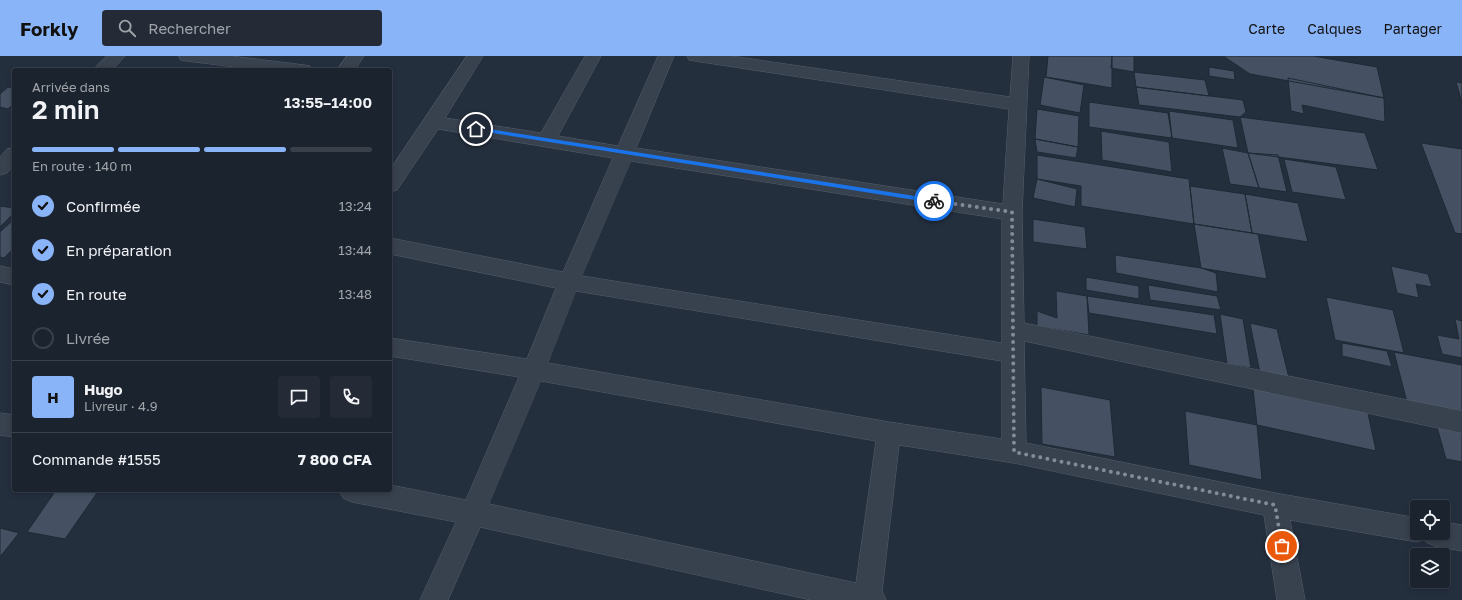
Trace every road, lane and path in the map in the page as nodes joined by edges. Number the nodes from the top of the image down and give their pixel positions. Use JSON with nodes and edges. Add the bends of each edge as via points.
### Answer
{"nodes":[{"id":1,"x":117,"y":56,"type":"edge"},
{"id":2,"x":187,"y":56,"type":"edge"},
{"id":3,"x":356,"y":56,"type":"edge"},
{"id":4,"x":475,"y":56,"type":"edge"},
{"id":5,"x":593,"y":56,"type":"edge"},
{"id":6,"x":666,"y":56,"type":"edge"},
{"id":7,"x":695,"y":56,"type":"edge"},
{"id":8,"x":1021,"y":56,"type":"edge"},
{"id":9,"x":104,"y":68,"type":"edge"},
{"id":10,"x":287,"y":68,"type":"edge"},
{"id":11,"x":347,"y":68,"type":"edge"},
{"id":12,"x":1018,"y":104,"type":"junction"},
{"id":13,"x":433,"y":122,"type":"junction"},
{"id":14,"x":546,"y":141,"type":"junction"},
{"id":15,"x":0,"y":148,"type":"edge"},
{"id":16,"x":12,"y":153,"type":"edge"},
{"id":17,"x":624,"y":153,"type":"junction"},
{"id":18,"x":12,"y":156,"type":"edge"},
{"id":19,"x":0,"y":168,"type":"edge"},
{"id":20,"x":392,"y":182,"type":"edge"},
{"id":21,"x":1012,"y":212,"type":"junction"},
{"id":22,"x":392,"y":246,"type":"edge"},
{"id":23,"x":0,"y":274,"type":"edge"},
{"id":24,"x":12,"y":277,"type":"edge"},
{"id":25,"x":569,"y":282,"type":"junction"},
{"id":26,"x":1013,"y":330,"type":"junction"},
{"id":27,"x":392,"y":346,"type":"edge"},
{"id":28,"x":1014,"y":354,"type":"junction"},
{"id":29,"x":534,"y":370,"type":"junction"},
{"id":30,"x":1462,"y":422,"type":"edge"},
{"id":31,"x":0,"y":424,"type":"edge"},
{"id":32,"x":12,"y":426,"type":"edge"},
{"id":33,"x":889,"y":433,"type":"junction"},
{"id":34,"x":1014,"y":452,"type":"junction"},
{"id":35,"x":363,"y":492,"type":"edge"},
{"id":36,"x":1275,"y":505,"type":"junction"},
{"id":37,"x":473,"y":513,"type":"junction"},
{"id":38,"x":1410,"y":529,"type":"edge"},
{"id":39,"x":1450,"y":536,"type":"edge"},
{"id":40,"x":1462,"y":538,"type":"edge"},
{"id":41,"x":434,"y":600,"type":"edge"},
{"id":42,"x":869,"y":600,"type":"edge"},
{"id":43,"x":1291,"y":600,"type":"edge"}],
"edges":[{"from":1,"to":9,"type":"street"},
{"from":2,"to":10,"type":"street"},
{"from":3,"to":11,"type":"street"},
{"from":4,"to":13,"type":"street"},
{"from":5,"to":14,"type":"street"},
{"from":6,"to":17,"type":"street"},
{"from":7,"to":12,"type":"street"},
{"from":8,"to":12,"type":"street"},
{"from":12,"to":21,"type":"street"},
{"from":13,"to":14,"type":"street"},
{"from":13,"to":20,"type":"street"},
{"from":14,"to":17,"type":"street"},
{"from":15,"to":16,"type":"street"},
{"from":17,"to":21,"type":"street"},
{"from":17,"to":25,"type":"street"},
{"from":18,"to":19,"type":"street"},
{"from":21,"to":26,"type":"street"},
{"from":22,"to":25,"type":"street"},
{"from":23,"to":24,"type":"street"},
{"from":25,"to":28,"type":"street"},
{"from":25,"to":29,"type":"street"},
{"from":26,"to":28,"type":"street"},
{"from":26,"to":30,"type":"street"},
{"from":27,"to":29,"type":"street"},
{"from":28,"to":34,"type":"street"},
{"from":29,"to":33,"type":"street"},
{"from":29,"to":37,"type":"street"},
{"from":31,"to":32,"type":"street"},
{"from":33,"to":34,"type":"street"},
{"from":33,"to":42,"type":"street"},
{"from":34,"to":36,"type":"street"},
{"from":35,"to":37,"type":"street"},
{"from":36,"to":38,"type":"street"},
{"from":36,"to":43,"type":"street"},
{"from":37,"to":41,"type":"street"},
{"from":37,"to":42,"type":"street"},
{"from":39,"to":40,"type":"street"}]}
